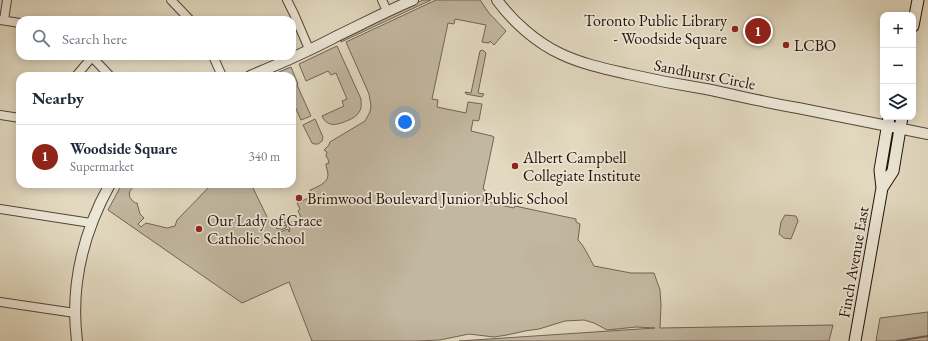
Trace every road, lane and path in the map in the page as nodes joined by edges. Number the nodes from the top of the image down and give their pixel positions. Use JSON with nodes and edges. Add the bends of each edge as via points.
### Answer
{"nodes":[{"id":1,"x":8,"y":0,"type":"edge"},
{"id":2,"x":171,"y":0,"type":"edge"},
{"id":3,"x":287,"y":0,"type":"edge"},
{"id":4,"x":382,"y":0,"type":"edge"},
{"id":5,"x":412,"y":0,"type":"edge"},
{"id":6,"x":497,"y":0,"type":"edge"},
{"id":7,"x":918,"y":0,"type":"edge"},
{"id":8,"x":387,"y":11,"type":"junction"},
{"id":9,"x":916,"y":12,"type":"edge"},
{"id":10,"x":186,"y":16,"type":"edge"},
{"id":11,"x":295,"y":16,"type":"edge"},
{"id":12,"x":296,"y":19,"type":"edge"},
{"id":13,"x":2,"y":20,"type":"edge"},
{"id":14,"x":16,"y":22,"type":"edge"},
{"id":15,"x":309,"y":49,"type":"junction"},
{"id":16,"x":296,"y":55,"type":"edge"},
{"id":17,"x":88,"y":60,"type":"edge"},
{"id":18,"x":95,"y":60,"type":"edge"},
{"id":19,"x":214,"y":60,"type":"edge"},
{"id":20,"x":285,"y":60,"type":"edge"},
{"id":21,"x":79,"y":72,"type":"edge"},
{"id":22,"x":106,"y":72,"type":"edge"},
{"id":23,"x":220,"y":72,"type":"edge"},
{"id":24,"x":259,"y":72,"type":"edge"},
{"id":25,"x":0,"y":115,"type":"edge"},
{"id":26,"x":16,"y":117,"type":"edge"},
{"id":27,"x":902,"y":120,"type":"edge"},
{"id":28,"x":888,"y":122,"type":"edge"},
{"id":29,"x":900,"y":129,"type":"junction"},
{"id":30,"x":928,"y":134,"type":"edge"},
{"id":31,"x":108,"y":188,"type":"edge"},
{"id":32,"x":882,"y":188,"type":"junction"},
{"id":33,"x":0,"y":209,"type":"edge"},
{"id":34,"x":91,"y":223,"type":"junction"},
{"id":35,"x":0,"y":302,"type":"edge"},
{"id":36,"x":75,"y":313,"type":"junction"},
{"id":37,"x":77,"y":341,"type":"edge"},
{"id":38,"x":854,"y":341,"type":"edge"}],
"edges":[{"from":1,"to":13,"type":"street"},
{"from":2,"to":10,"type":"street"},
{"from":3,"to":11,"type":"street"},
{"from":4,"to":8,"type":"street"},
{"from":5,"to":8,"type":"street"},
{"from":6,"to":28,"type":"street","name":"Sandhurst Circle","via":[[517,24],[548,47],[585,63],[645,78],[780,105]]},
{"from":7,"to":9,"type":"main road"},
{"from":8,"to":15,"type":"street"},
{"from":12,"to":15,"type":"street"},
{"from":13,"to":14,"type":"street"},
{"from":15,"to":16,"type":"street"},
{"from":17,"to":21,"type":"street"},
{"from":18,"to":22,"type":"street"},
{"from":19,"to":23,"type":"street"},
{"from":20,"to":24,"type":"street"},
{"from":25,"to":26,"type":"street"},
{"from":27,"to":29,"type":"main road","name":"Finch Avenue East"},
{"from":28,"to":29,"type":"street","name":"Sandhurst Circle"},
{"from":28,"to":32,"type":"main road","name":"Finch Avenue East","via":[[880,170]]},
{"from":29,"to":30,"type":"street","name":"Sandhurst Circle"},
{"from":29,"to":32,"type":"main road","name":"Finch Avenue East","via":[[893,171]]},
{"from":31,"to":34,"type":"street"},
{"from":32,"to":38,"type":"main road","name":"Finch Avenue East"},
{"from":33,"to":34,"type":"street"},
{"from":34,"to":36,"type":"street","via":[[78,274]]},
{"from":35,"to":36,"type":"street"},
{"from":36,"to":37,"type":"street"}]}
